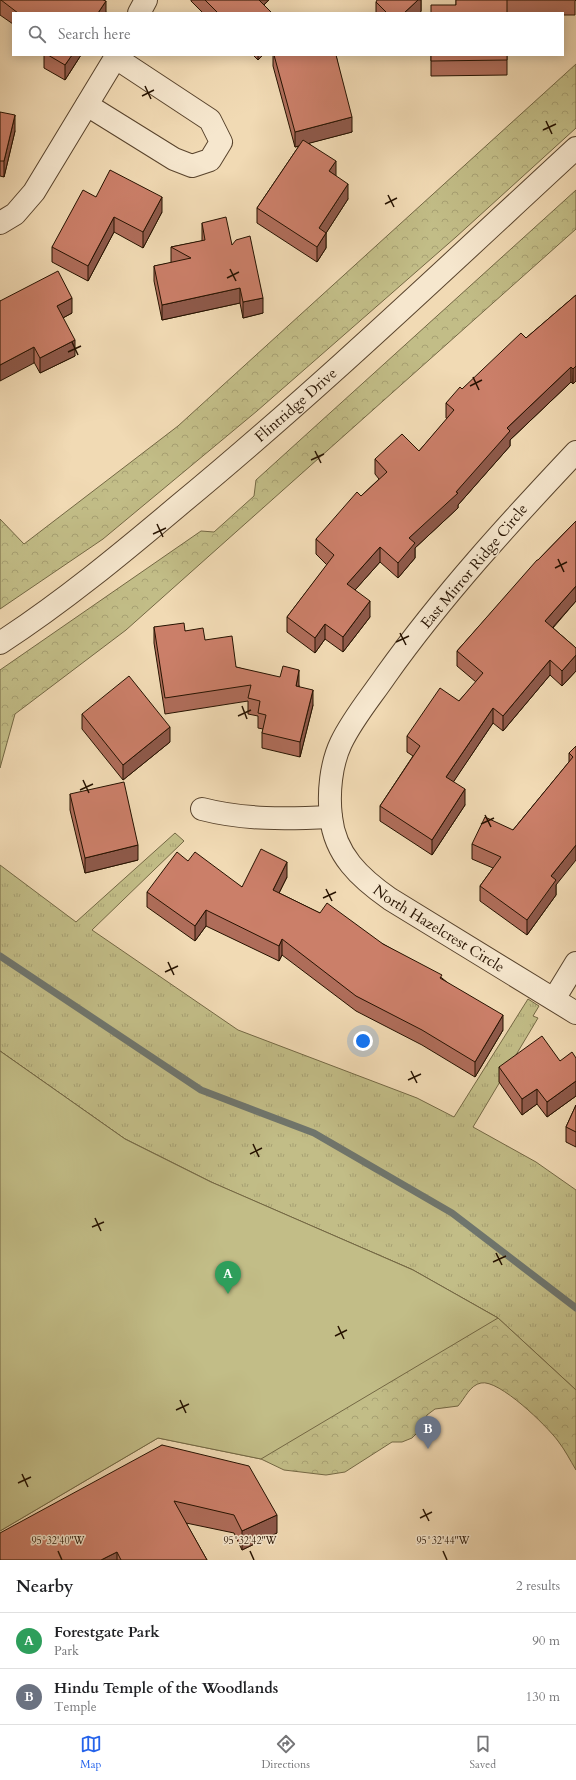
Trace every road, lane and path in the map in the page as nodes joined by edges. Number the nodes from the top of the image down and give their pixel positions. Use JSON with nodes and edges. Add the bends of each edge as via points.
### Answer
{"nodes":[{"id":1,"x":146,"y":0,"type":"edge"},
{"id":2,"x":140,"y":12,"type":"edge"},
{"id":3,"x":116,"y":57,"type":"edge"},
{"id":4,"x":87,"y":105,"type":"junction"},
{"id":5,"x":576,"y":148,"type":"edge"},
{"id":6,"x":0,"y":223,"type":"edge"},
{"id":7,"x":576,"y":452,"type":"edge"},
{"id":8,"x":0,"y":643,"type":"edge"},
{"id":9,"x":202,"y":809,"type":"dead end"},
{"id":10,"x":331,"y":817,"type":"junction"},
{"id":11,"x":576,"y":963,"type":"edge"},
{"id":12,"x":554,"y":999,"type":"junction"},
{"id":13,"x":576,"y":1013,"type":"edge"}],
"edges":[{"from":1,"to":2,"type":"street"},
{"from":3,"to":4,"type":"street"},
{"from":3,"to":4,"type":"street","via":[[210,120],[221,142],[210,160],[192,166],[174,159]]},
{"from":4,"to":6,"type":"street","via":[[34,192],[15,214]]},
{"from":5,"to":8,"type":"street","name":"Flintridge Drive","via":[[304,398],[221,470],[94,576]]},
{"from":7,"to":10,"type":"street","name":"East Mirror Ridge Circle","via":[[466,572],[401,654],[351,725],[335,763],[331,784]]},
{"from":9,"to":10,"type":"street","via":[[271,818]]},
{"from":10,"to":12,"type":"street","name":"North Hazelcrest Circle","via":[[334,834],[344,854],[355,872],[373,887]]},
{"from":11,"to":12,"type":"street"},
{"from":12,"to":13,"type":"street","name":"North Hazelcrest Circle"}]}
